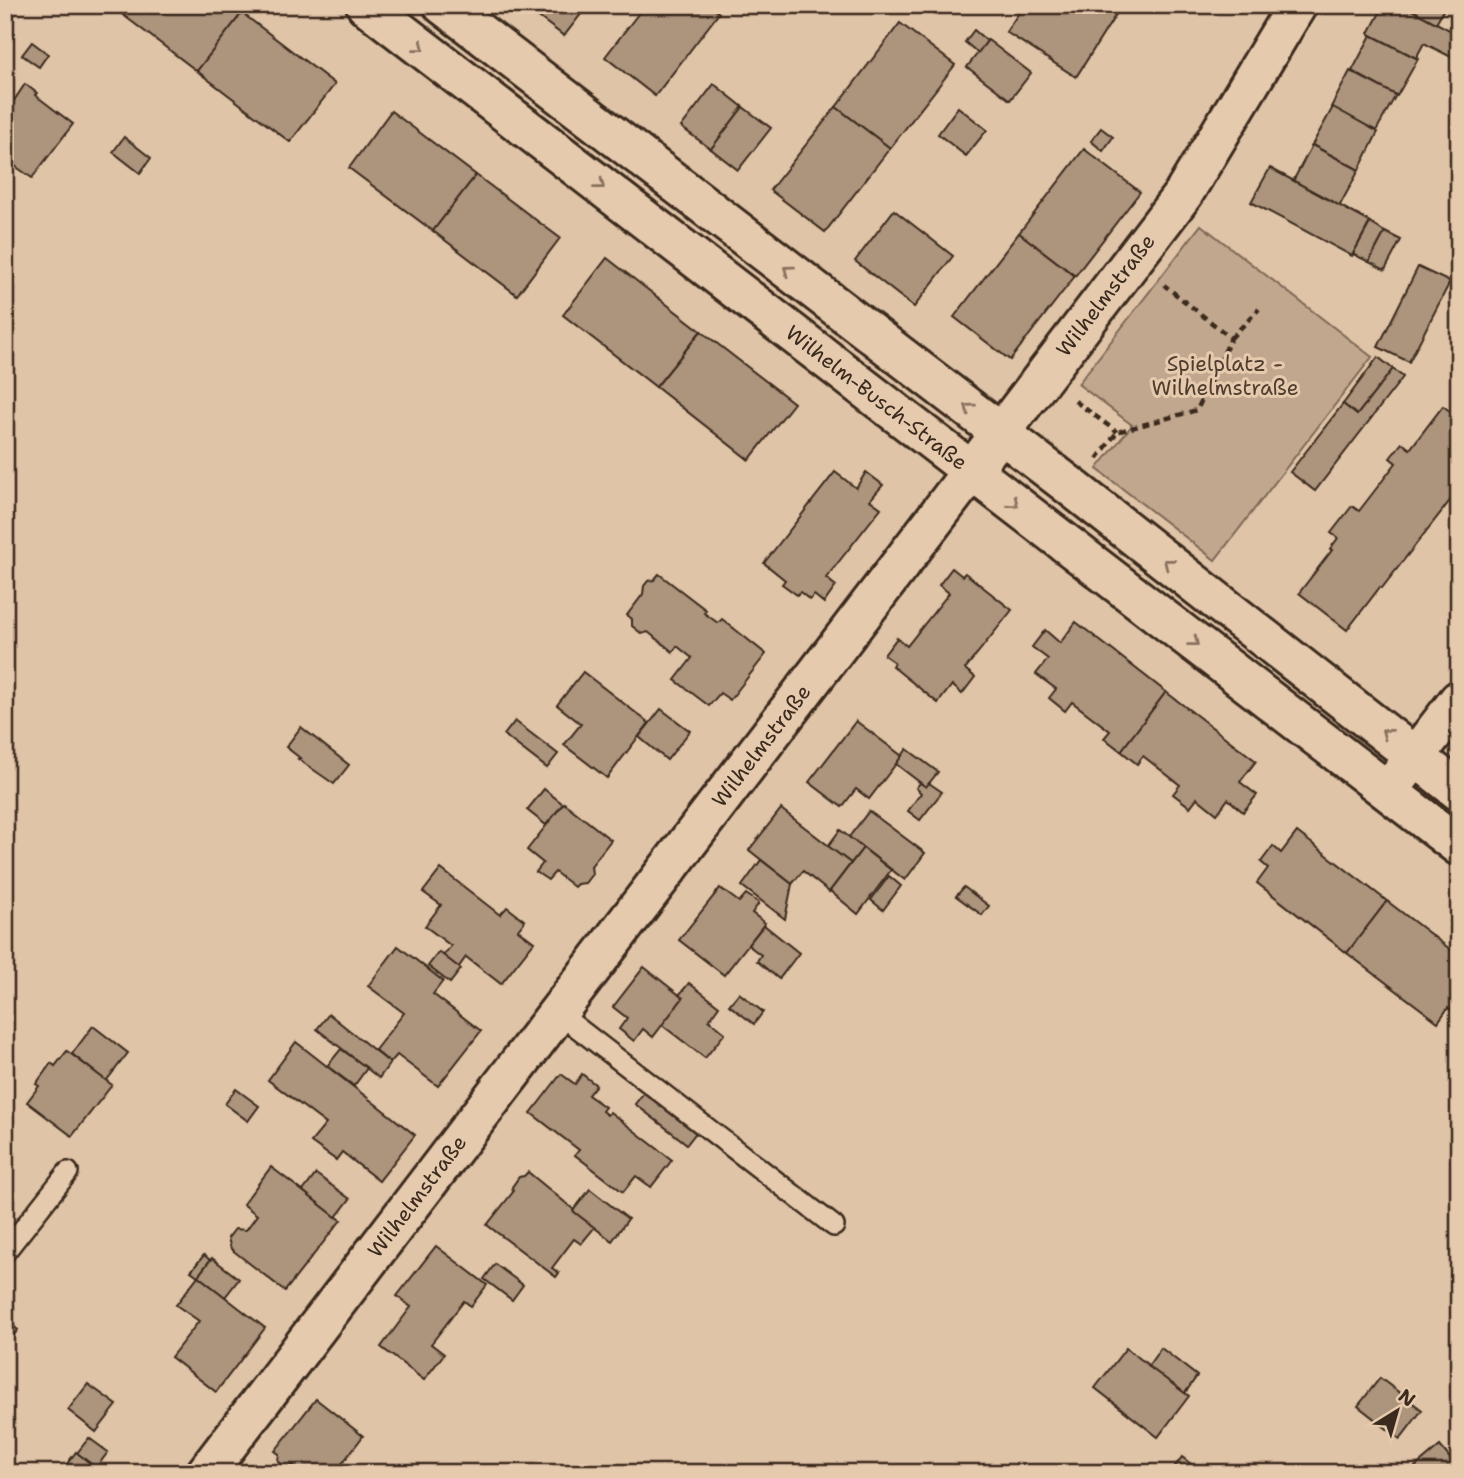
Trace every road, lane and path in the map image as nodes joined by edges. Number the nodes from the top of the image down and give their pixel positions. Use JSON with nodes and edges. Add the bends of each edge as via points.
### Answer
{"nodes":[{"id":1,"x":366,"y":5,"type":"edge"},
{"id":2,"x":443,"y":5,"type":"edge"},
{"id":3,"x":1297,"y":5,"type":"edge"},
{"id":4,"x":1132,"y":262,"type":"junction"},
{"id":5,"x":1259,"y":309,"type":"dead end"},
{"id":6,"x":1231,"y":338,"type":"junction"},
{"id":7,"x":1043,"y":377,"type":"junction"},
{"id":8,"x":1000,"y":432,"type":"junction"},
{"id":9,"x":1117,"y":432,"type":"junction"},
{"id":10,"x":971,"y":470,"type":"junction"},
{"id":11,"x":1074,"y":489,"type":"junction"},
{"id":12,"x":1459,"y":700,"type":"edge"},
{"id":13,"x":1417,"y":758,"type":"junction"},
{"id":14,"x":1388,"y":791,"type":"junction"},
{"id":15,"x":1459,"y":791,"type":"edge"},
{"id":16,"x":1459,"y":846,"type":"edge"},
{"id":17,"x":557,"y":1012,"type":"junction"},
{"id":18,"x":68,"y":1172,"type":"dead end"},
{"id":19,"x":834,"y":1226,"type":"dead end"},
{"id":20,"x":5,"y":1252,"type":"edge"},
{"id":21,"x":206,"y":1473,"type":"edge"}],
"edges":[{"from":1,"to":10,"type":"street","name":"Wilhelm-Busch-Straße","one_way":true},
{"from":8,"to":2,"type":"street","one_way":true},
{"from":3,"to":4,"type":"street","name":"Wilhelmstraße","via":[[1184,192]]},
{"from":4,"to":6,"type":"path"},
{"from":4,"to":7,"type":"street","name":"Wilhelmstraße"},
{"from":5,"to":6,"type":"path"},
{"from":6,"to":9,"type":"path","via":[[1196,410]]},
{"from":7,"to":8,"type":"street","name":"Wilhelmstraße"},
{"from":7,"to":9,"type":"path"},
{"from":8,"to":10,"type":"street","name":"Wilhelmstraße"},
{"from":8,"to":11,"type":"street"},
{"from":9,"to":11,"type":"path"},
{"from":10,"to":14,"type":"street","name":"Wilhelm-Busch-Straße","one_way":true},
{"from":10,"to":17,"type":"street","name":"Wilhelmstraße"},
{"from":13,"to":11,"type":"street","one_way":true},
{"from":12,"to":13,"type":"street"},
{"from":13,"to":14,"type":"street"},
{"from":13,"to":15,"type":"street"},
{"from":14,"to":16,"type":"street","name":"Wilhelm-Busch-Straße"},
{"from":17,"to":19,"type":"lane"},
{"from":17,"to":21,"type":"street","name":"Wilhelmstraße"},
{"from":18,"to":20,"type":"lane"}]}
